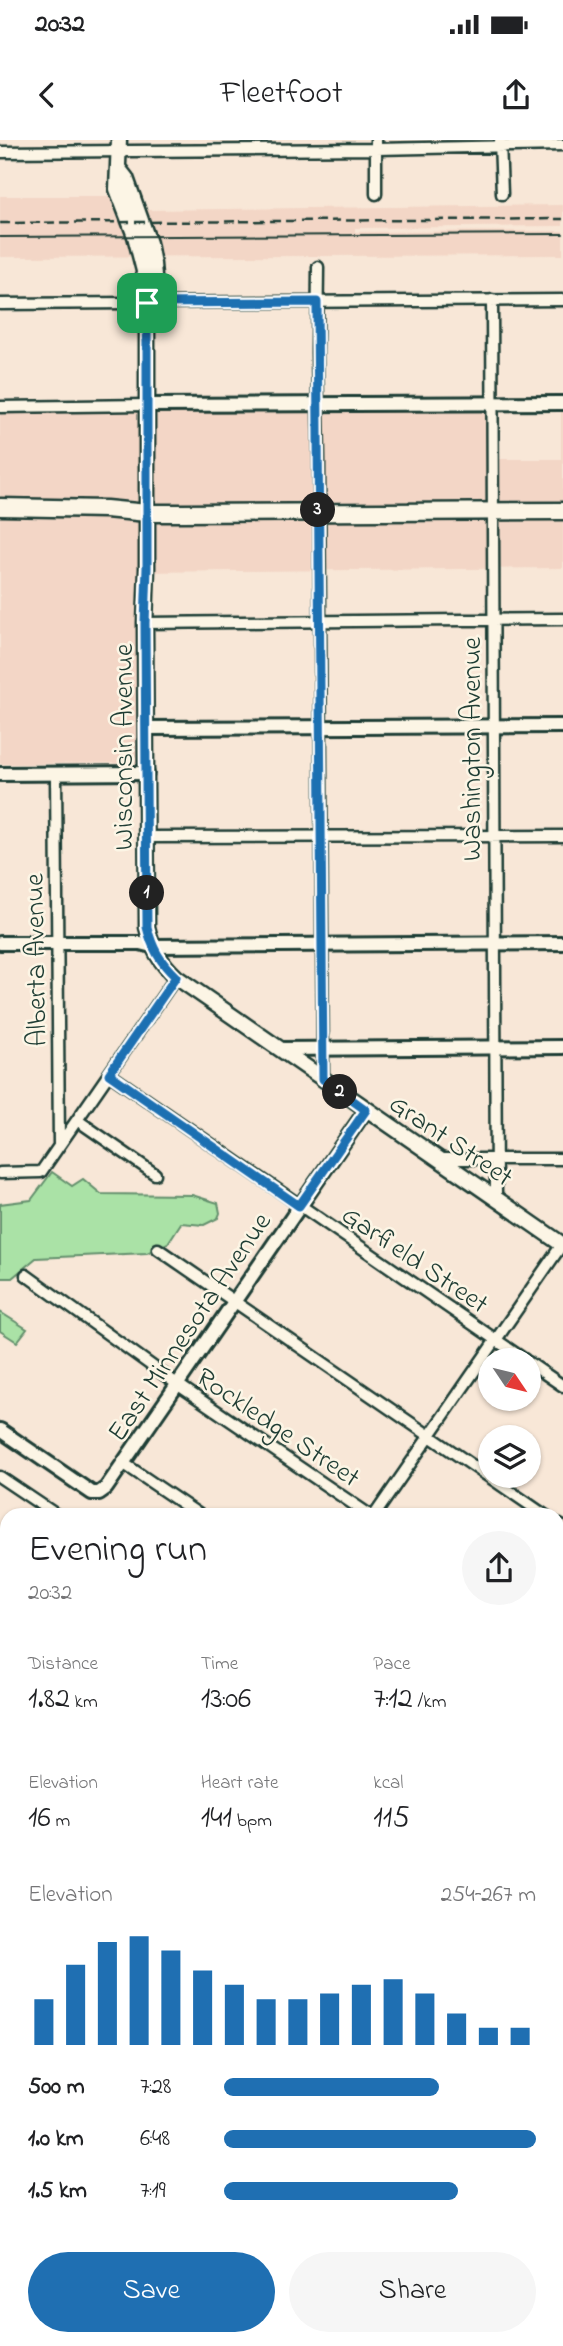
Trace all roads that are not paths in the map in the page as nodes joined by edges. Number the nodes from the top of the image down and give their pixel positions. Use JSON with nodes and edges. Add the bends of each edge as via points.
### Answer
{"nodes":[{"id":1,"x":500,"y":143,"type":"edge"},
{"id":2,"x":119,"y":145,"type":"edge"},
{"id":3,"x":250,"y":145,"type":"edge"},
{"id":4,"x":377,"y":145,"type":"edge"},
{"id":5,"x":563,"y":145,"type":"edge"},
{"id":6,"x":0,"y":152,"type":"edge"},
{"id":7,"x":376,"y":194,"type":"dead end"},
{"id":8,"x":502,"y":194,"type":"dead end"},
{"id":9,"x":318,"y":267,"type":"dead end"},
{"id":10,"x":148,"y":300,"type":"junction"},
{"id":11,"x":492,"y":300,"type":"junction"},
{"id":12,"x":563,"y":300,"type":"edge"},
{"id":13,"x":317,"y":302,"type":"junction"},
{"id":14,"x":0,"y":304,"type":"edge"},
{"id":15,"x":563,"y":403,"type":"edge"},
{"id":16,"x":492,"y":404,"type":"junction"},
{"id":17,"x":147,"y":405,"type":"junction"},
{"id":18,"x":318,"y":405,"type":"junction"},
{"id":19,"x":0,"y":407,"type":"edge"},
{"id":20,"x":0,"y":507,"type":"edge"},
{"id":21,"x":492,"y":511,"type":"junction"},
{"id":22,"x":563,"y":511,"type":"edge"},
{"id":23,"x":147,"y":513,"type":"junction"},
{"id":24,"x":318,"y":513,"type":"junction"},
{"id":25,"x":563,"y":619,"type":"edge"},
{"id":26,"x":492,"y":620,"type":"junction"},
{"id":27,"x":319,"y":621,"type":"junction"},
{"id":28,"x":145,"y":623,"type":"junction"},
{"id":29,"x":494,"y":726,"type":"junction"},
{"id":30,"x":563,"y":726,"type":"edge"},
{"id":31,"x":146,"y":728,"type":"junction"},
{"id":32,"x":320,"y":728,"type":"junction"},
{"id":33,"x":147,"y":773,"type":"junction"},
{"id":34,"x":0,"y":774,"type":"edge"},
{"id":35,"x":56,"y":774,"type":"junction"},
{"id":36,"x":492,"y":836,"type":"junction"},
{"id":37,"x":563,"y":836,"type":"edge"},
{"id":38,"x":147,"y":837,"type":"junction"},
{"id":39,"x":321,"y":837,"type":"junction"},
{"id":40,"x":0,"y":943,"type":"edge"},
{"id":41,"x":493,"y":943,"type":"junction"},
{"id":42,"x":563,"y":943,"type":"edge"},
{"id":43,"x":56,"y":944,"type":"junction"},
{"id":44,"x":321,"y":945,"type":"junction"},
{"id":45,"x":152,"y":946,"type":"junction"},
{"id":46,"x":176,"y":977,"type":"junction"},
{"id":47,"x":563,"y":1047,"type":"edge"},
{"id":48,"x":494,"y":1048,"type":"junction"},
{"id":49,"x":280,"y":1049,"type":"junction"},
{"id":50,"x":322,"y":1049,"type":"junction"},
{"id":51,"x":109,"y":1074,"type":"junction"},
{"id":52,"x":323,"y":1079,"type":"junction"},
{"id":53,"x":366,"y":1110,"type":"junction"},
{"id":54,"x":77,"y":1120,"type":"junction"},
{"id":55,"x":59,"y":1146,"type":"junction"},
{"id":56,"x":439,"y":1159,"type":"junction"},
{"id":57,"x":495,"y":1159,"type":"junction"},
{"id":58,"x":563,"y":1159,"type":"edge"},
{"id":59,"x":0,"y":1174,"type":"edge"},
{"id":60,"x":155,"y":1174,"type":"dead end"},
{"id":61,"x":496,"y":1198,"type":"junction"},
{"id":62,"x":299,"y":1206,"type":"junction"},
{"id":63,"x":563,"y":1244,"type":"edge"},
{"id":64,"x":158,"y":1249,"type":"dead end"},
{"id":65,"x":26,"y":1275,"type":"dead end"},
{"id":66,"x":234,"y":1300,"type":"junction"},
{"id":67,"x":496,"y":1340,"type":"junction"},
{"id":68,"x":508,"y":1348,"type":"edge"},
{"id":69,"x":541,"y":1371,"type":"edge"},
{"id":70,"x":177,"y":1384,"type":"junction"},
{"id":71,"x":563,"y":1386,"type":"edge"},
{"id":72,"x":0,"y":1430,"type":"edge"},
{"id":73,"x":430,"y":1435,"type":"junction"},
{"id":74,"x":123,"y":1463,"type":"junction"},
{"id":75,"x":0,"y":1477,"type":"edge"},
{"id":76,"x":46,"y":1508,"type":"edge"},
{"id":77,"x":189,"y":1508,"type":"edge"},
{"id":78,"x":361,"y":1508,"type":"edge"},
{"id":79,"x":379,"y":1508,"type":"edge"},
{"id":80,"x":535,"y":1508,"type":"edge"}],
"edges":[{"from":1,"to":4,"type":"street"},
{"from":1,"to":5,"type":"street"},
{"from":1,"to":8,"type":"street"},
{"from":2,"to":3,"type":"street"},
{"from":2,"to":6,"type":"street"},
{"from":2,"to":10,"type":"main road","name":"Wisconsin Avenue","via":[[117,188],[137,243]]},
{"from":3,"to":4,"type":"street"},
{"from":4,"to":7,"type":"street"},
{"from":9,"to":13,"type":"street"},
{"from":10,"to":13,"type":"street"},
{"from":10,"to":14,"type":"street"},
{"from":10,"to":17,"type":"main road","name":"Wisconsin Avenue"},
{"from":11,"to":12,"type":"street"},
{"from":11,"to":13,"type":"street"},
{"from":11,"to":16,"type":"street","name":"Washington Avenue"},
{"from":13,"to":18,"type":"street"},
{"from":15,"to":16,"type":"street"},
{"from":16,"to":18,"type":"street"},
{"from":16,"to":21,"type":"street","name":"Washington Avenue"},
{"from":17,"to":18,"type":"street"},
{"from":17,"to":19,"type":"street"},
{"from":17,"to":23,"type":"main road","name":"Wisconsin Avenue"},
{"from":18,"to":24,"type":"street"},
{"from":20,"to":23,"type":"main road"},
{"from":21,"to":22,"type":"main road"},
{"from":21,"to":24,"type":"main road"},
{"from":21,"to":26,"type":"street","name":"Washington Avenue"},
{"from":23,"to":24,"type":"main road"},
{"from":23,"to":28,"type":"main road","name":"Wisconsin Avenue"},
{"from":24,"to":27,"type":"street"},
{"from":25,"to":26,"type":"street"},
{"from":26,"to":27,"type":"street"},
{"from":26,"to":29,"type":"street","name":"Washington Avenue"},
{"from":27,"to":28,"type":"street"},
{"from":27,"to":32,"type":"street"},
{"from":28,"to":31,"type":"main road","name":"Wisconsin Avenue"},
{"from":29,"to":30,"type":"street"},
{"from":29,"to":32,"type":"street"},
{"from":29,"to":36,"type":"street","name":"Washington Avenue"},
{"from":31,"to":32,"type":"street"},
{"from":31,"to":33,"type":"main road","name":"Wisconsin Avenue"},
{"from":32,"to":39,"type":"street"},
{"from":33,"to":35,"type":"street"},
{"from":33,"to":38,"type":"main road","name":"Wisconsin Avenue"},
{"from":34,"to":35,"type":"street"},
{"from":35,"to":43,"type":"street","name":"Alberta Avenue"},
{"from":36,"to":37,"type":"street"},
{"from":36,"to":39,"type":"street"},
{"from":36,"to":41,"type":"street","name":"Washington Avenue"},
{"from":38,"to":39,"type":"street"},
{"from":38,"to":45,"type":"main road","name":"Wisconsin Avenue","via":[[147,927]]},
{"from":39,"to":44,"type":"street"},
{"from":40,"to":43,"type":"street"},
{"from":41,"to":42,"type":"street"},
{"from":41,"to":44,"type":"street"},
{"from":41,"to":48,"type":"street","name":"Washington Avenue"},
{"from":43,"to":45,"type":"street"},
{"from":43,"to":55,"type":"street","name":"Alberta Avenue"},
{"from":44,"to":45,"type":"street"},
{"from":44,"to":50,"type":"street"},
{"from":45,"to":46,"type":"main road","name":"Wisconsin Avenue"},
{"from":46,"to":49,"type":"main road","name":"Grant Street"},
{"from":46,"to":51,"type":"street"},
{"from":47,"to":48,"type":"street"},
{"from":48,"to":50,"type":"street"},
{"from":48,"to":57,"type":"street","name":"Washington Avenue"},
{"from":49,"to":50,"type":"street"},
{"from":49,"to":52,"type":"main road","name":"Grant Street"},
{"from":50,"to":52,"type":"street"},
{"from":51,"to":54,"type":"street"},
{"from":51,"to":62,"type":"street","name":"Garfield Street"},
{"from":52,"to":53,"type":"main road","name":"Grant Street"},
{"from":53,"to":56,"type":"main road","name":"Grant Street"},
{"from":53,"to":62,"type":"street","name":"East Minnesota Avenue"},
{"from":54,"to":55,"type":"street"},
{"from":54,"to":60,"type":"street"},
{"from":55,"to":59,"type":"street","via":[[41,1172]]},
{"from":56,"to":57,"type":"street"},
{"from":56,"to":61,"type":"main road","name":"Grant Street"},
{"from":57,"to":58,"type":"street"},
{"from":57,"to":61,"type":"street","name":"Washington Avenue"},
{"from":61,"to":63,"type":"main road","name":"Grant Street"},
{"from":62,"to":66,"type":"street","name":"East Minnesota Avenue"},
{"from":62,"to":67,"type":"street","name":"Garfield Street"},
{"from":63,"to":67,"type":"street"},
{"from":64,"to":66,"type":"street"},
{"from":65,"to":70,"type":"street","name":"Rockledge Street"},
{"from":66,"to":70,"type":"street","name":"East Minnesota Avenue"},
{"from":66,"to":73,"type":"street"},
{"from":67,"to":68,"type":"street","name":"Garfield Street"},
{"from":67,"to":73,"type":"street"},
{"from":69,"to":71,"type":"street","name":"Garfield Street"},
{"from":70,"to":74,"type":"street","name":"East Minnesota Avenue"},
{"from":70,"to":78,"type":"street","name":"Rockledge Street"},
{"from":72,"to":74,"type":"street","name":"East Minnesota Avenue","via":[[92,1493],[106,1488]]},
{"from":73,"to":79,"type":"street"},
{"from":73,"to":80,"type":"street"},
{"from":74,"to":77,"type":"street"},
{"from":75,"to":76,"type":"street"}]}
